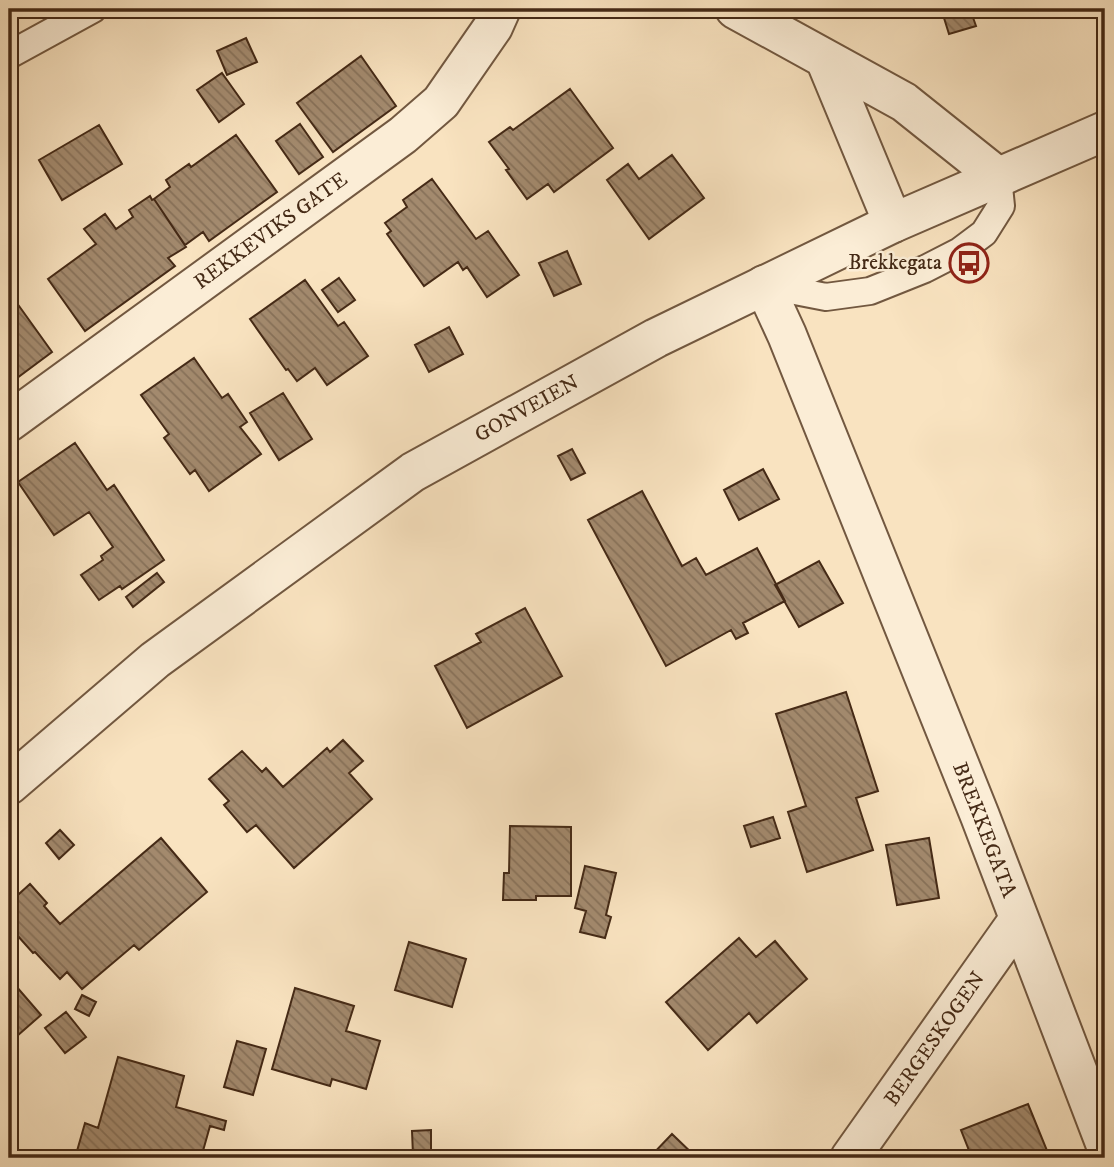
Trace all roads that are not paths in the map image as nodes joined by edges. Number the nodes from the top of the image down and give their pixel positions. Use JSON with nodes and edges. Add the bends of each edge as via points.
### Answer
{"nodes":[{"id":1,"x":93,"y":9,"type":"edge"},
{"id":2,"x":501,"y":9,"type":"edge"},
{"id":3,"x":735,"y":9,"type":"edge"},
{"id":4,"x":13,"y":44,"type":"edge"},
{"id":5,"x":825,"y":59,"type":"junction"},
{"id":6,"x":1105,"y":131,"type":"edge"},
{"id":7,"x":998,"y":177,"type":"junction"},
{"id":8,"x":893,"y":223,"type":"junction"},
{"id":9,"x":764,"y":285,"type":"junction"},
{"id":10,"x":9,"y":422,"type":"edge"},
{"id":11,"x":9,"y":785,"type":"edge"},
{"id":12,"x":1019,"y":919,"type":"junction"},
{"id":13,"x":1105,"y":1143,"type":"edge"},
{"id":14,"x":850,"y":1158,"type":"edge"}],
"edges":[{"from":1,"to":4,"type":"lane"},
{"from":2,"to":10,"type":"street","name":"REKKEVIKS GATE","via":[[440,102],[403,135]]},
{"from":3,"to":5,"type":"street"},
{"from":5,"to":7,"type":"street","via":[[904,102]]},
{"from":5,"to":8,"type":"street"},
{"from":6,"to":7,"type":"street","name":"GONVEIEN"},
{"from":7,"to":8,"type":"street","name":"GONVEIEN"},
{"from":7,"to":9,"type":"lane","via":[[1001,206],[984,233],[925,269],[870,290],[827,297]]},
{"from":8,"to":9,"type":"street","name":"GONVEIEN"},
{"from":9,"to":11,"type":"street","name":"GONVEIEN","via":[[656,338],[413,472],[155,660]]},
{"from":9,"to":12,"type":"street","name":"BREKKEGATA"},
{"from":12,"to":13,"type":"street","name":"BREKKEGATA"},
{"from":12,"to":14,"type":"street","name":"BERGESKOGEN"}]}
